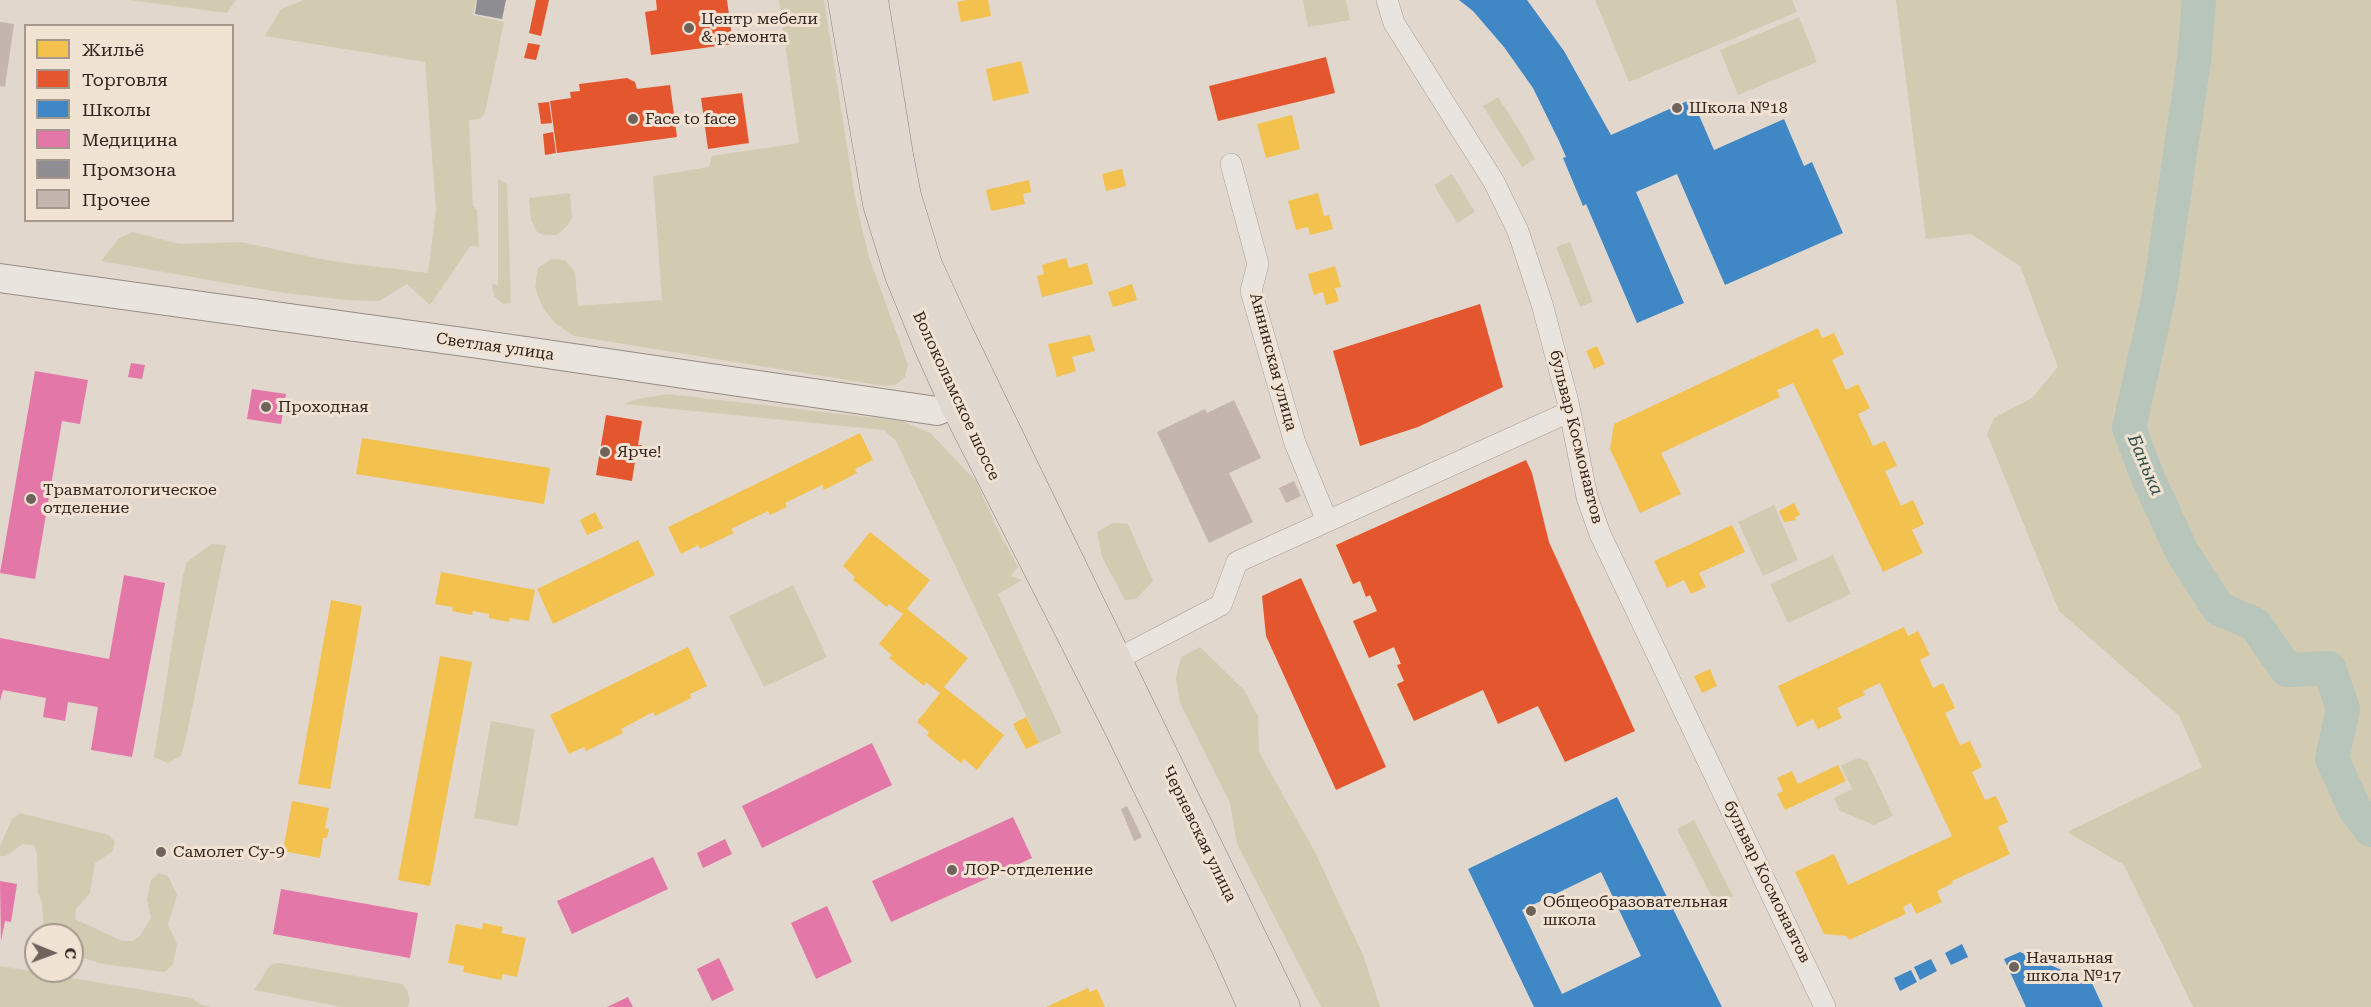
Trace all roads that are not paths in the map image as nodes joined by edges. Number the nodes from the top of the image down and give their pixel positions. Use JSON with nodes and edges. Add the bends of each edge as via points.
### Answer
{"nodes":[{"id":1,"x":844,"y":0,"type":"edge"},
{"id":2,"x":872,"y":0,"type":"edge"},
{"id":3,"x":1387,"y":0,"type":"edge"},
{"id":4,"x":1231,"y":164,"type":"dead end"},
{"id":5,"x":0,"y":278,"type":"edge"},
{"id":6,"x":985,"y":390,"type":"junction"},
{"id":7,"x":956,"y":404,"type":"junction"},
{"id":8,"x":1569,"y":412,"type":"junction"},
{"id":9,"x":1327,"y":521,"type":"junction"},
{"id":10,"x":1104,"y":666,"type":"junction"},
{"id":11,"x":1254,"y":1007,"type":"edge"},
{"id":12,"x":1284,"y":1007,"type":"edge"},
{"id":13,"x":1825,"y":1007,"type":"edge"}],
"edges":[{"from":1,"to":7,"type":"main road","name":"Волоколамское шоссе","via":[[879,204],[901,275]]},
{"from":2,"to":6,"type":"main road","name":"Волоколамское шоссе","via":[[897,155],[915,230],[926,265]]},
{"from":3,"to":8,"type":"street","name":"бульвар Космонавтов","via":[[1394,23],[1494,182],[1518,231],[1542,304]]},
{"from":4,"to":9,"type":"street","name":"Аннинская улица","via":[[1258,264],[1251,291],[1295,443]]},
{"from":5,"to":7,"type":"street","name":"Светлая улица","via":[[937,411]]},
{"from":6,"to":7,"type":"street","name":"Светлая улица"},
{"from":6,"to":10,"type":"main road","name":"Волоколамское шоссе"},
{"from":7,"to":10,"type":"main road","name":"Волоколамское шоссе"},
{"from":8,"to":9,"type":"street"},
{"from":8,"to":13,"type":"street","name":"бульвар Космонавтов","via":[[1587,497],[1600,534]]},
{"from":9,"to":10,"type":"street","via":[[1237,562],[1221,605]]},
{"from":10,"to":11,"type":"main road","name":"Черневская улица"},
{"from":10,"to":12,"type":"main road","name":"Черневская улица"}]}
